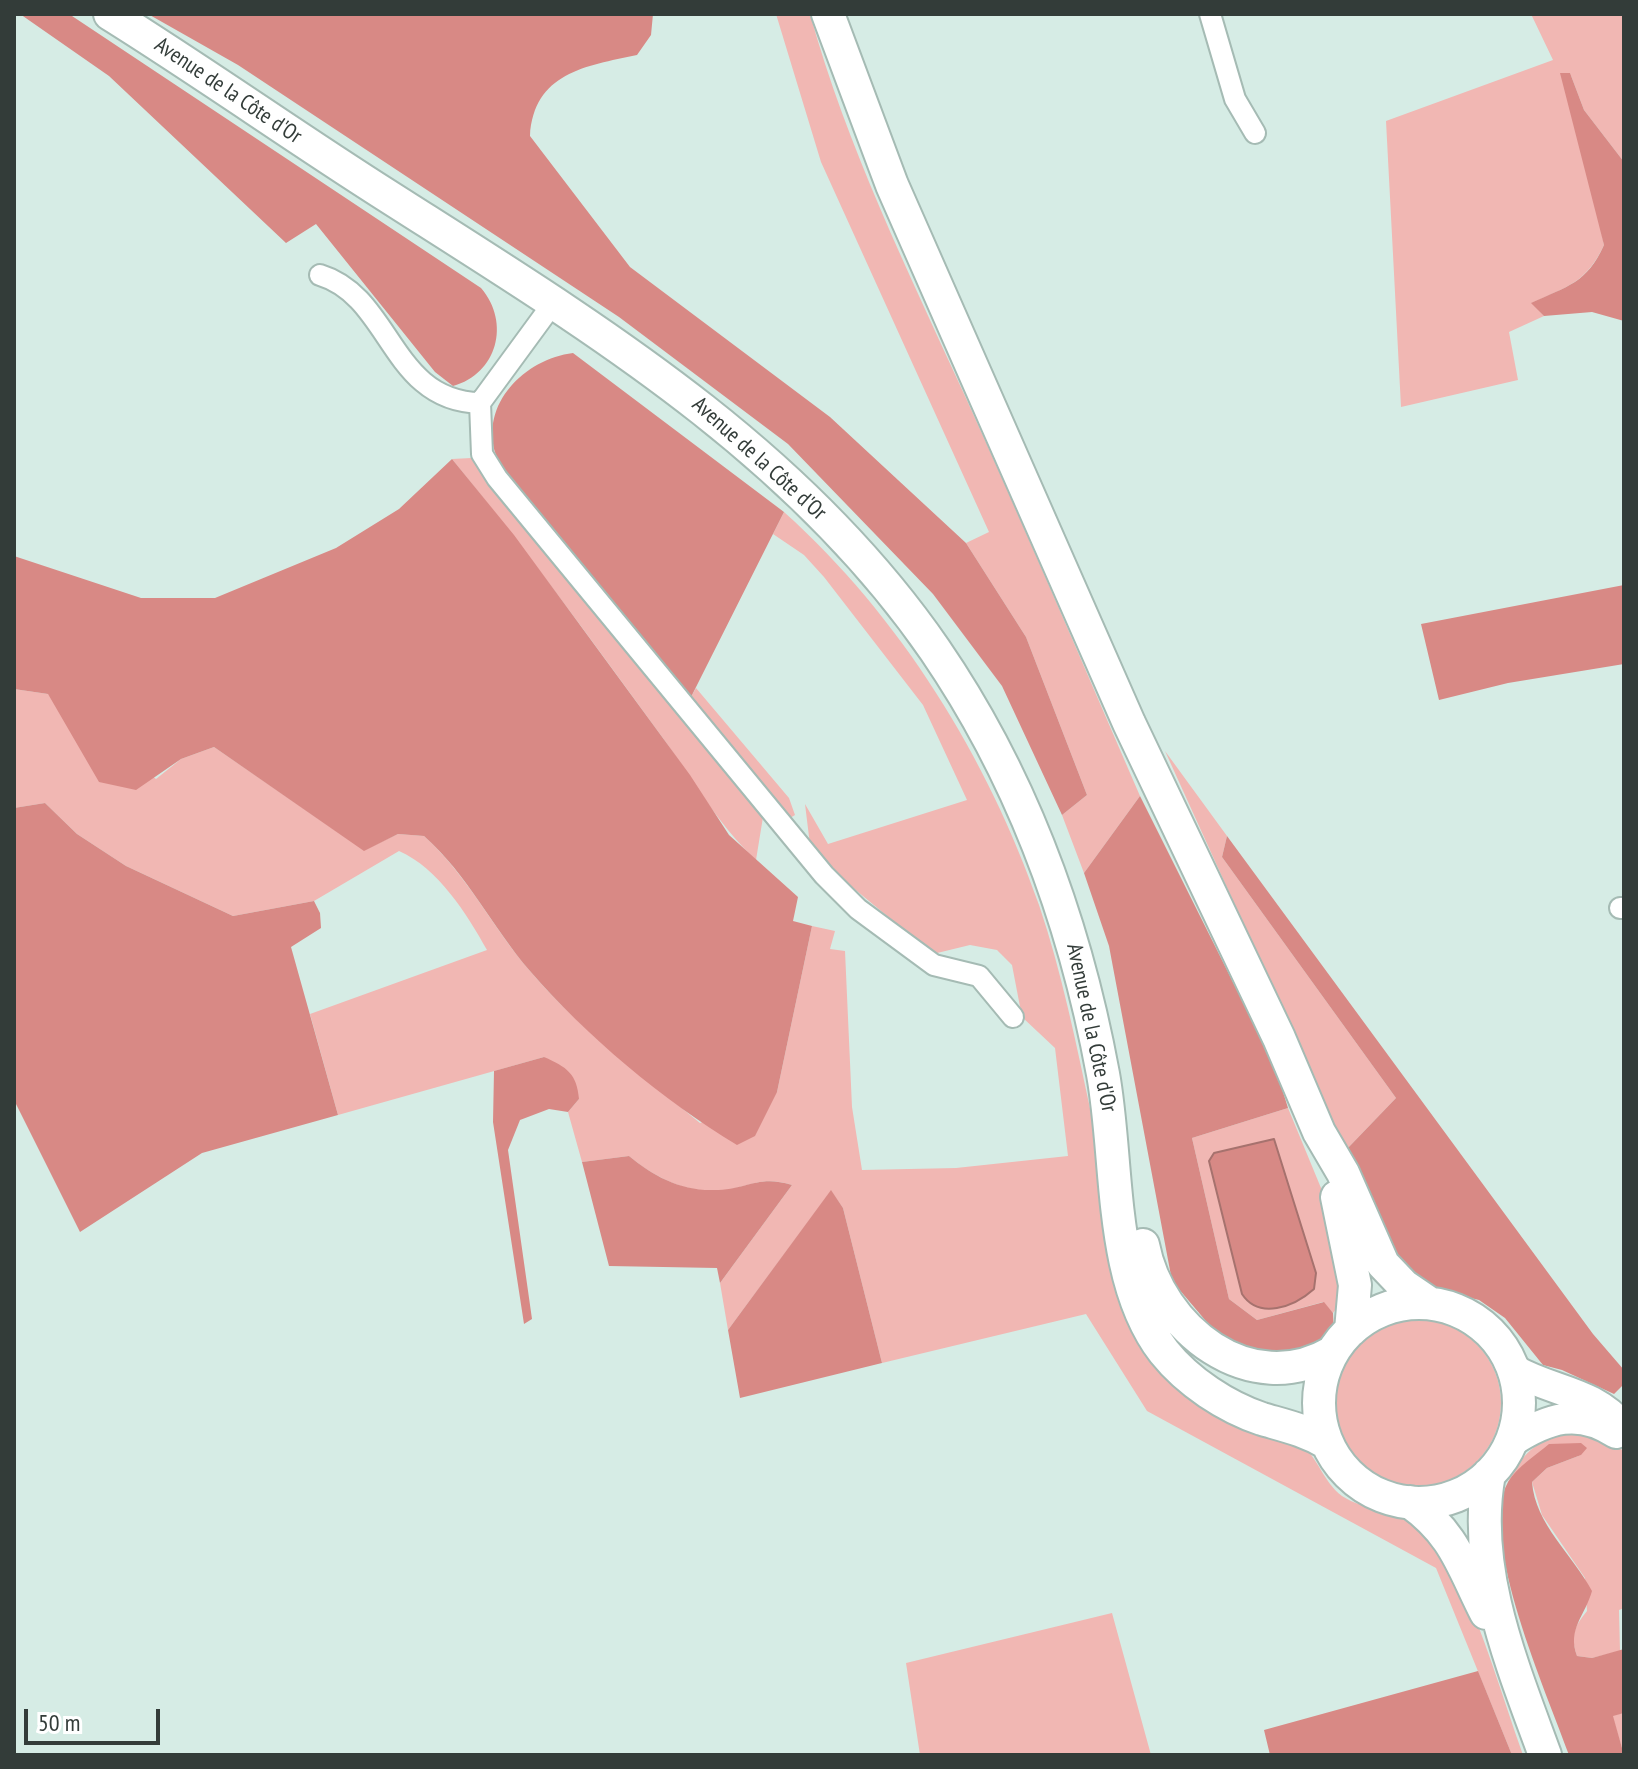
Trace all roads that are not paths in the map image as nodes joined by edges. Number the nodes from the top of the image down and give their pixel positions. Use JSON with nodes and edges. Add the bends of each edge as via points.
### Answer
{"nodes":[{"id":1,"x":110,"y":14,"type":"edge"},
{"id":2,"x":828,"y":14,"type":"edge"},
{"id":3,"x":1210,"y":14,"type":"edge"},
{"id":4,"x":1255,"y":133,"type":"dead end"},
{"id":5,"x":320,"y":275,"type":"dead end"},
{"id":6,"x":554,"y":302,"type":"junction"},
{"id":7,"x":480,"y":403,"type":"junction"},
{"id":8,"x":1013,"y":1017,"type":"dead end"},
{"id":9,"x":1319,"y":1132,"type":"junction"},
{"id":10,"x":1114,"y":1141,"type":"junction"},
{"id":11,"x":1429,"y":1303,"type":"junction"},
{"id":12,"x":1342,"y":1341,"type":"junction"},
{"id":13,"x":1514,"y":1370,"type":"junction"},
{"id":14,"x":1624,"y":1428,"type":"edge"},
{"id":15,"x":1624,"y":1438,"type":"edge"},
{"id":16,"x":1512,"y":1441,"type":"junction"},
{"id":17,"x":1327,"y":1443,"type":"junction"},
{"id":18,"x":1489,"y":1474,"type":"junction"},
{"id":19,"x":1410,"y":1502,"type":"junction"},
{"id":20,"x":1502,"y":1637,"type":"junction"},
{"id":21,"x":1545,"y":1755,"type":"edge"}],
"edges":[{"from":1,"to":6,"type":"main road","name":"Avenue de la Côte d'Or"},
{"from":2,"to":9,"type":"main road","via":[[892,185],[1129,723]]},
{"from":3,"to":4,"type":"street","via":[[1235,99]]},
{"from":5,"to":7,"type":"street","via":[[337,280],[353,295],[429,390],[456,403]]},
{"from":6,"to":7,"type":"street"},
{"from":6,"to":10,"type":"main road","name":"Avenue de la Côte d'Or","via":[[663,376],[775,468],[854,546],[936,653],[1008,777],[1056,892],[1089,1006]]},
{"from":7,"to":8,"type":"street","via":[[482,454],[497,478],[780,826],[858,909],[934,965],[979,976]]},
{"from":9,"to":11,"type":"main road","via":[[1383,1264]]},
{"from":9,"to":12,"type":"main road","via":[[1355,1285]]},
{"from":10,"to":12,"type":"main road","name":"Avenue de la Côte d'Or","via":[[1127,1168],[1153,1283],[1185,1326],[1222,1355],[1261,1368],[1302,1365]]},
{"from":10,"to":17,"type":"main road","name":"Avenue de la Côte d'Or","via":[[1128,1274],[1140,1314],[1166,1355],[1200,1387],[1233,1407],[1290,1424]]},
{"from":11,"to":12,"type":"main road","via":[[1387,1308]]},
{"from":11,"to":13,"type":"main road","via":[[1461,1312],[1488,1330]]},
{"from":12,"to":17,"type":"main road","via":[[1323,1377],[1319,1403]]},
{"from":13,"to":14,"type":"main road","via":[[1594,1400]]},
{"from":13,"to":16,"type":"main road","via":[[1519,1413]]},
{"from":15,"to":16,"type":"main road","via":[[1593,1420],[1570,1417],[1540,1424]]},
{"from":16,"to":18,"type":"main road"},
{"from":17,"to":19,"type":"main road","via":[[1352,1477],[1389,1498]]},
{"from":18,"to":19,"type":"main road","via":[[1444,1499]]},
{"from":18,"to":20,"type":"main road","via":[[1484,1534]]},
{"from":19,"to":20,"type":"main road","via":[[1453,1543]]},
{"from":20,"to":21,"type":"main road"}]}
